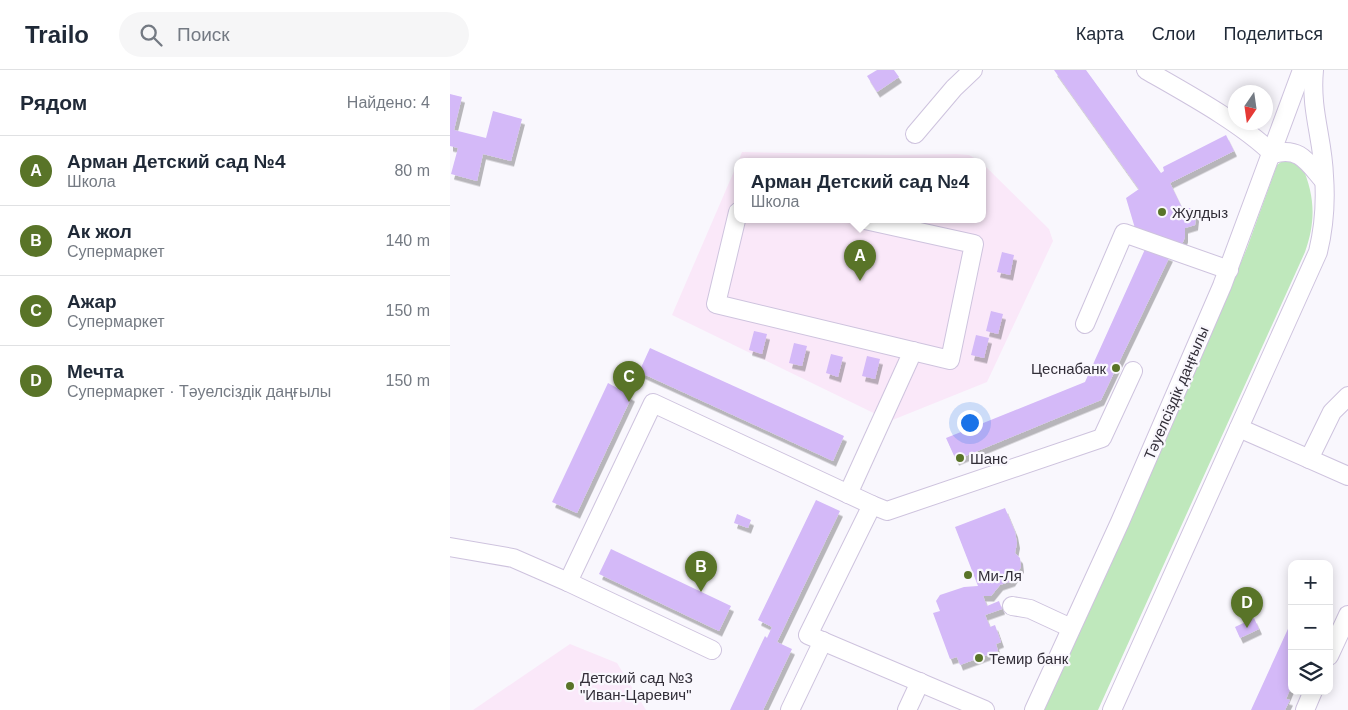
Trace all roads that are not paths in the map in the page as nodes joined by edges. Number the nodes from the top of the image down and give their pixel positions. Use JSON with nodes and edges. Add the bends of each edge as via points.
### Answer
{"nodes":[{"id":1,"x":973,"y":70,"type":"edge"},
{"id":2,"x":1146,"y":70,"type":"edge"},
{"id":3,"x":1302,"y":70,"type":"edge"},
{"id":4,"x":1314,"y":70,"type":"edge"},
{"id":5,"x":915,"y":134,"type":"dead end"},
{"id":6,"x":1273,"y":154,"type":"junction"},
{"id":7,"x":1324,"y":181,"type":"junction"},
{"id":8,"x":735,"y":223,"type":"edge"},
{"id":9,"x":879,"y":223,"type":"edge"},
{"id":10,"x":1229,"y":270,"type":"junction"},
{"id":11,"x":1085,"y":324,"type":"dead end"},
{"id":12,"x":913,"y":351,"type":"junction"},
{"id":13,"x":1133,"y":371,"type":"dead end"},
{"id":14,"x":1348,"y":396,"type":"edge"},
{"id":15,"x":1239,"y":428,"type":"junction"},
{"id":16,"x":1309,"y":459,"type":"junction"},
{"id":17,"x":1348,"y":476,"type":"edge"},
{"id":18,"x":848,"y":494,"type":"junction"},
{"id":19,"x":872,"y":505,"type":"junction"},
{"id":20,"x":450,"y":547,"type":"edge"},
{"id":21,"x":568,"y":582,"type":"junction"},
{"id":22,"x":1012,"y":606,"type":"dead end"},
{"id":23,"x":1348,"y":615,"type":"edge"},
{"id":24,"x":1071,"y":628,"type":"junction"},
{"id":25,"x":823,"y":641,"type":"junction"},
{"id":26,"x":712,"y":650,"type":"dead end"},
{"id":27,"x":1332,"y":650,"type":"edge"},
{"id":28,"x":920,"y":682,"type":"junction"},
{"id":29,"x":1311,"y":695,"type":"edge"},
{"id":30,"x":790,"y":710,"type":"edge"},
{"id":31,"x":907,"y":710,"type":"edge"},
{"id":32,"x":985,"y":710,"type":"edge"},
{"id":33,"x":1034,"y":710,"type":"edge"},
{"id":34,"x":1112,"y":710,"type":"edge"},
{"id":35,"x":1305,"y":710,"type":"edge"}],
"edges":[{"from":1,"to":5,"type":"street"},
{"from":2,"to":6,"type":"street","via":[[1195,98]]},
{"from":3,"to":6,"type":"street","name":"Тәуелсіздік даңғылы"},
{"from":4,"to":7,"type":"street","via":[[1314,114]]},
{"from":6,"to":7,"type":"street","via":[[1283,151],[1300,155]]},
{"from":6,"to":10,"type":"street","name":"Тәуелсіздік даңғылы"},
{"from":7,"to":15,"type":"street","via":[[1324,218],[1318,252]]},
{"from":8,"to":12,"type":"street","via":[[716,304]]},
{"from":9,"to":12,"type":"street","via":[[974,244],[950,360]]},
{"from":10,"to":11,"type":"street","via":[[1124,233]]},
{"from":10,"to":24,"type":"street","name":"Тәуелсіздік даңғылы"},
{"from":12,"to":18,"type":"street"},
{"from":13,"to":19,"type":"street","via":[[1102,438],[887,511]]},
{"from":14,"to":16,"type":"street","via":[[1332,412]]},
{"from":15,"to":16,"type":"street"},
{"from":15,"to":34,"type":"street"},
{"from":16,"to":17,"type":"street"},
{"from":18,"to":19,"type":"street"},
{"from":18,"to":21,"type":"street","via":[[653,403]]},
{"from":19,"to":25,"type":"street","via":[[808,635]]},
{"from":20,"to":21,"type":"street","via":[[513,558]]},
{"from":21,"to":26,"type":"street"},
{"from":22,"to":24,"type":"street","via":[[1030,609]]},
{"from":23,"to":27,"type":"street"},
{"from":24,"to":33,"type":"street","name":"Тәуелсіздік даңғылы"},
{"from":25,"to":28,"type":"street"},
{"from":25,"to":30,"type":"street"},
{"from":28,"to":31,"type":"street"},
{"from":28,"to":32,"type":"street"},
{"from":29,"to":35,"type":"street"}]}
